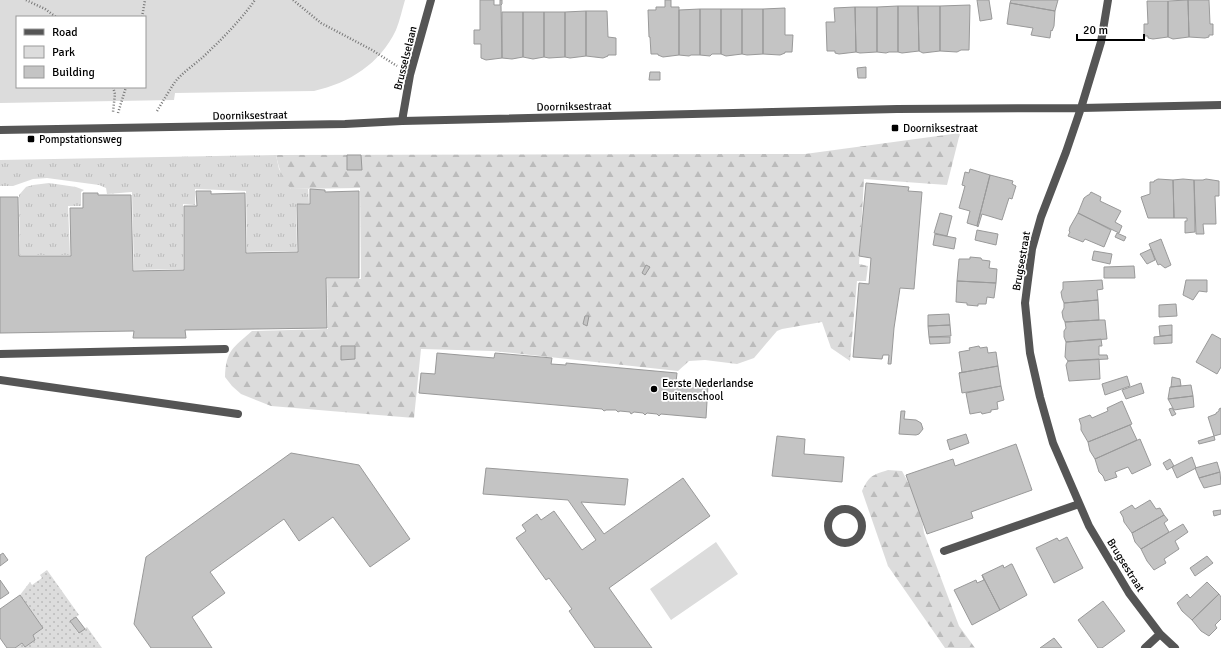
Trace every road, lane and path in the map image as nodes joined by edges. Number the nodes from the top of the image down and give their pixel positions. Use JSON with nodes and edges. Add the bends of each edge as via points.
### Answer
{"nodes":[{"id":1,"x":26,"y":0,"type":"edge"},
{"id":2,"x":145,"y":0,"type":"edge"},
{"id":3,"x":256,"y":0,"type":"edge"},
{"id":4,"x":293,"y":0,"type":"edge"},
{"id":5,"x":431,"y":0,"type":"edge"},
{"id":6,"x":1108,"y":0,"type":"edge"},
{"id":7,"x":55,"y":16,"type":"edge"},
{"id":8,"x":142,"y":16,"type":"edge"},
{"id":9,"x":410,"y":75,"type":"junction"},
{"id":10,"x":113,"y":88,"type":"edge"},
{"id":11,"x":126,"y":88,"type":"edge"},
{"id":12,"x":1221,"y":105,"type":"edge"},
{"id":13,"x":1081,"y":108,"type":"junction"},
{"id":14,"x":402,"y":121,"type":"junction"},
{"id":15,"x":148,"y":127,"type":"junction"},
{"id":16,"x":114,"y":128,"type":"junction"},
{"id":17,"x":0,"y":130,"type":"edge"},
{"id":18,"x":225,"y":349,"type":"dead end"},
{"id":19,"x":0,"y":354,"type":"edge"},
{"id":20,"x":0,"y":380,"type":"edge"},
{"id":21,"x":238,"y":414,"type":"dead end"},
{"id":22,"x":1079,"y":504,"type":"junction"},
{"id":23,"x":839,"y":543,"type":"joint"},
{"id":24,"x":944,"y":551,"type":"dead end"},
{"id":25,"x":1160,"y":634,"type":"junction"},
{"id":26,"x":1144,"y":648,"type":"edge"},
{"id":27,"x":1175,"y":648,"type":"edge"}],
"edges":[{"from":1,"to":7,"type":"path"},
{"from":2,"to":8,"type":"path"},
{"from":3,"to":15,"type":"path","via":[[232,29],[176,82]]},
{"from":4,"to":9,"type":"path","via":[[321,23],[372,50]]},
{"from":5,"to":9,"type":"street","name":"Brusselselaan"},
{"from":6,"to":13,"type":"street","name":"Brugsestraat","via":[[1101,42]]},
{"from":9,"to":14,"type":"street","name":"Brusselselaan"},
{"from":10,"to":16,"type":"path"},
{"from":11,"to":16,"type":"path"},
{"from":12,"to":13,"type":"street","name":"Doorniksestraat"},
{"from":13,"to":14,"type":"street","name":"Doorniksestraat","via":[[897,109]]},
{"from":13,"to":22,"type":"street","name":"Brugsestraat","via":[[1039,224],[1032,249],[1025,303],[1030,353],[1040,397],[1053,443]]},
{"from":14,"to":15,"type":"street","name":"Doorniksestraat"},
{"from":15,"to":16,"type":"street","name":"Doorniksestraat"},
{"from":16,"to":17,"type":"street","name":"Doorniksestraat"},
{"from":18,"to":19,"type":"street"},
{"from":20,"to":21,"type":"street"},
{"from":22,"to":24,"type":"street"},
{"from":22,"to":25,"type":"street","name":"Brugsestraat","via":[[1089,526],[1129,593]]},
{"from":23,"to":23,"type":"street","via":[[856,540],[862,531],[861,520],[854,511],[837,510],[829,518],[827,530],[833,540]]},
{"from":25,"to":26,"type":"street"},
{"from":25,"to":27,"type":"street","name":"Brugsestraat"}]}
